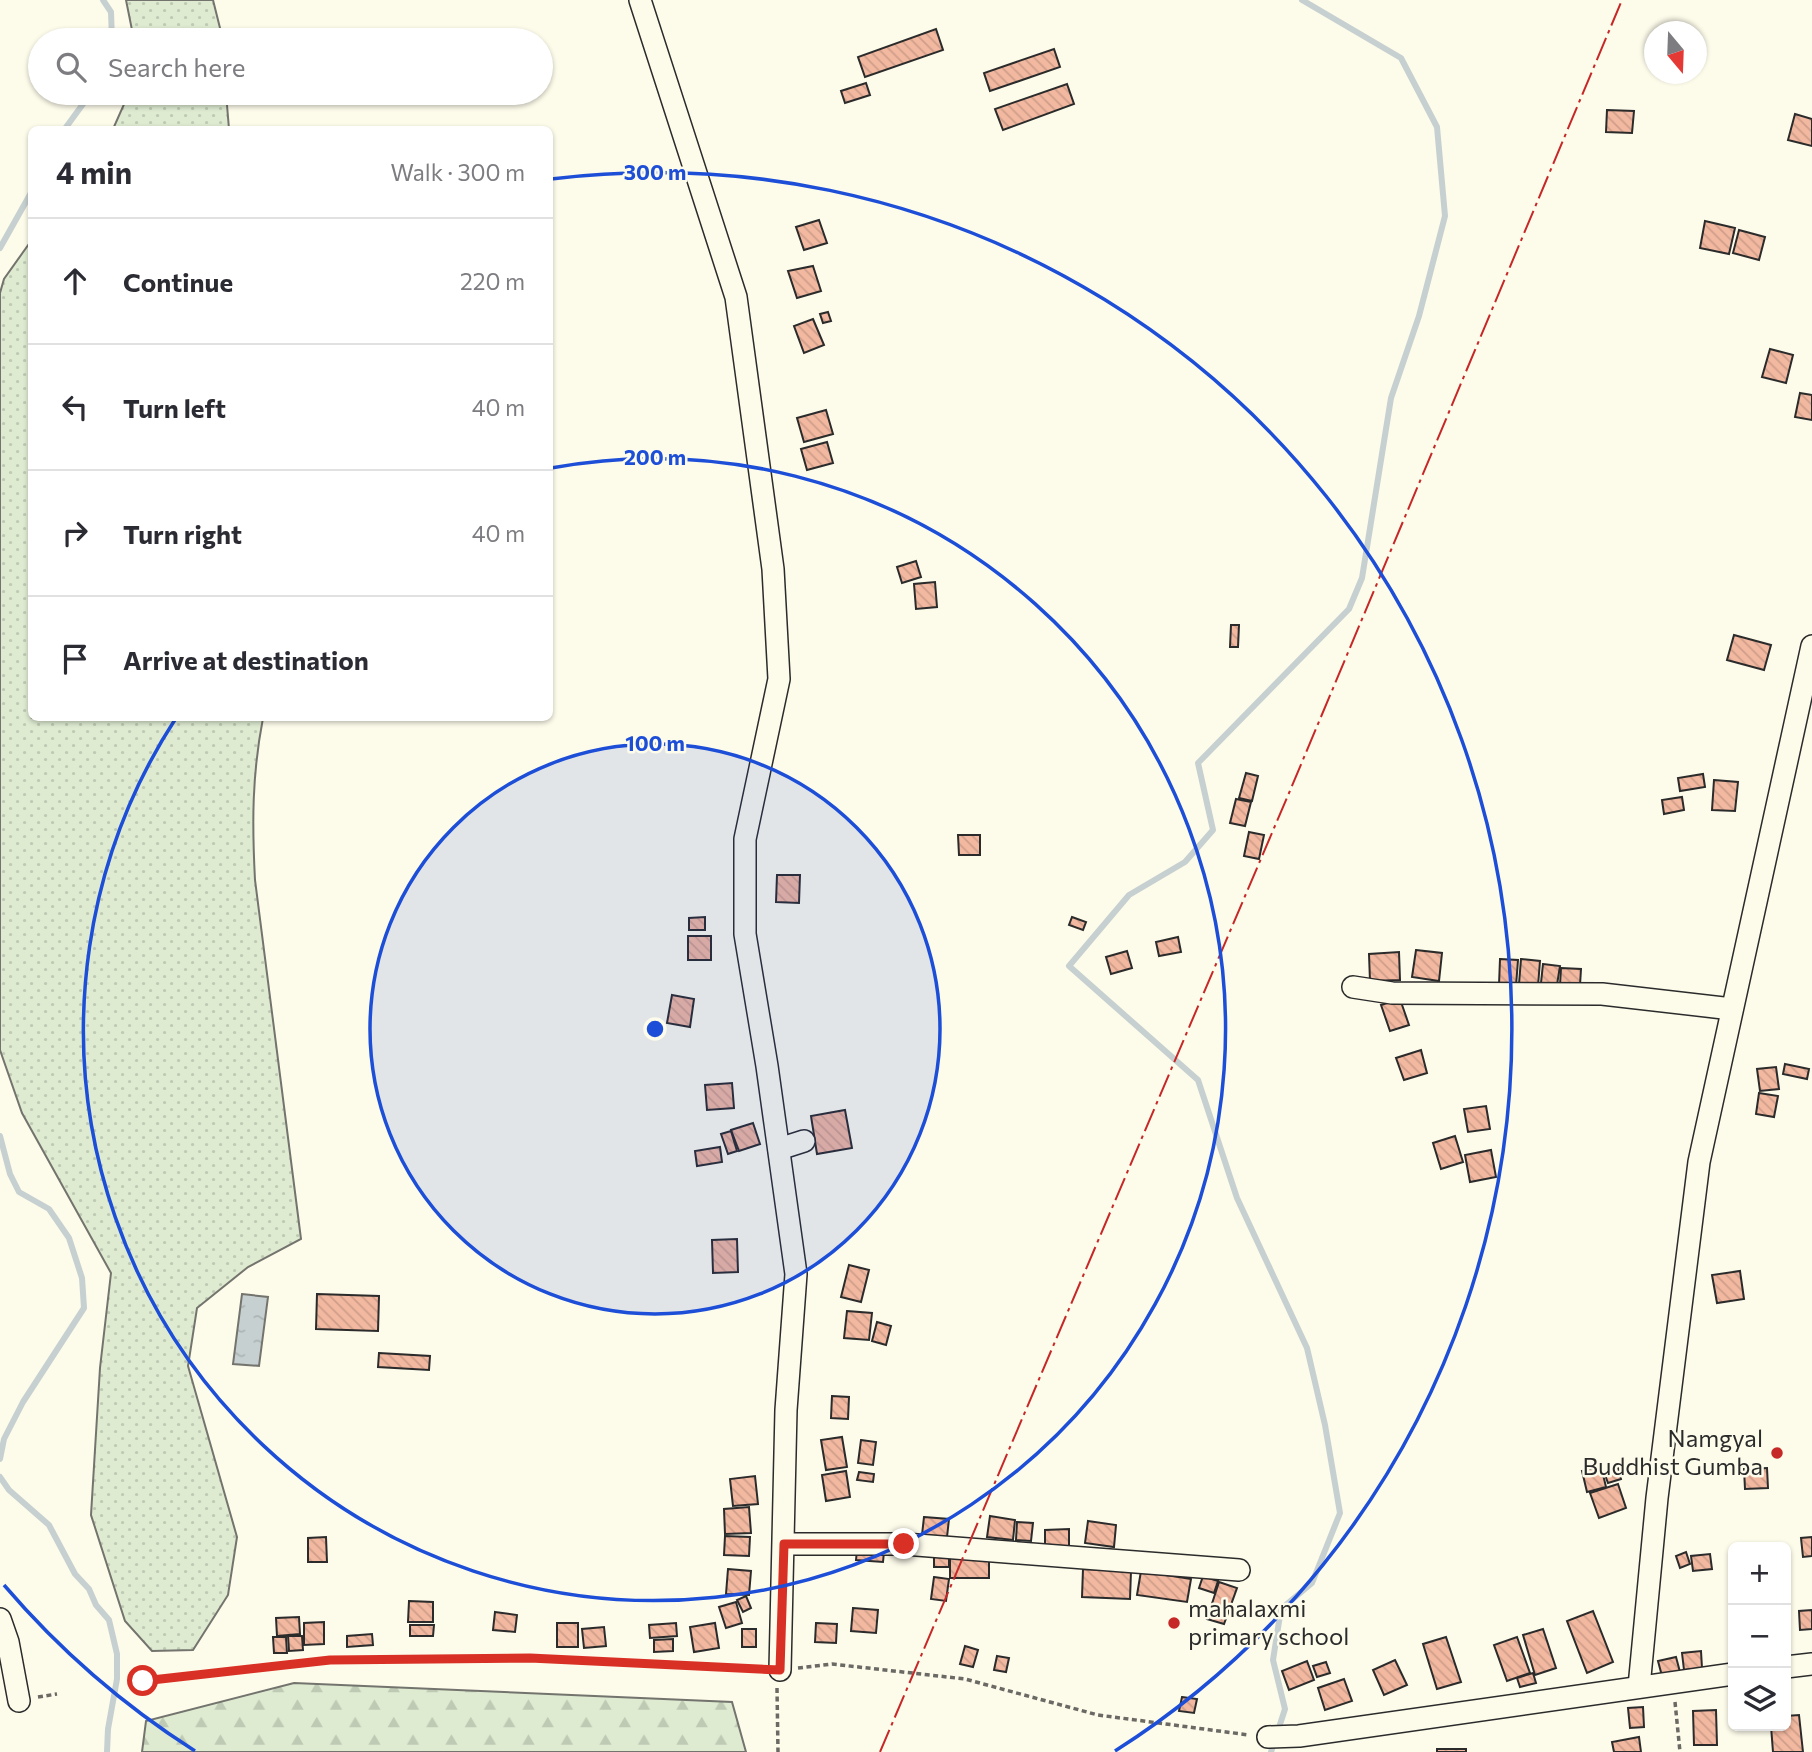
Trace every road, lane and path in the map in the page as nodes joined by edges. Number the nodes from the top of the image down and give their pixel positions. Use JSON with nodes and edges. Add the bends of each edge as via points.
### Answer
{"nodes":[{"id":1,"x":640,"y":0,"type":"edge"},
{"id":2,"x":1812,"y":646,"type":"edge"},
{"id":3,"x":1353,"y":987,"type":"dead end"},
{"id":4,"x":1732,"y":1009,"type":"junction"},
{"id":5,"x":804,"y":1141,"type":"dead end"},
{"id":6,"x":779,"y":1149,"type":"junction"},
{"id":7,"x":784,"y":1544,"type":"junction"},
{"id":8,"x":1238,"y":1570,"type":"dead end"},
{"id":9,"x":0,"y":1619,"type":"edge"},
{"id":10,"x":1812,"y":1664,"type":"edge"},
{"id":11,"x":1791,"y":1666,"type":"edge"},
{"id":12,"x":780,"y":1670,"type":"junction"},
{"id":13,"x":1728,"y":1675,"type":"edge"},
{"id":14,"x":143,"y":1681,"type":"dead end"},
{"id":15,"x":1673,"y":1683,"type":"junction"},
{"id":16,"x":1639,"y":1687,"type":"junction"},
{"id":17,"x":19,"y":1701,"type":"dead end"},
{"id":18,"x":1268,"y":1737,"type":"joint"},
{"id":19,"x":778,"y":1752,"type":"edge"},
{"id":20,"x":1680,"y":1752,"type":"edge"}],
"edges":[{"from":1,"to":6,"type":"street","via":[[736,297],[773,569],[779,679],[745,839],[745,934]]},
{"from":2,"to":4,"type":"street"},
{"from":3,"to":4,"type":"street","via":[[1392,993],[1602,994]]},
{"from":4,"to":16,"type":"street","via":[[1699,1162],[1657,1498]]},
{"from":5,"to":6,"type":"street"},
{"from":6,"to":7,"type":"street","via":[[796,1274],[786,1410]]},
{"from":7,"to":8,"type":"street","via":[[904,1544]]},
{"from":7,"to":12,"type":"street"},
{"from":9,"to":17,"type":"street"},
{"from":10,"to":11,"type":"street"},
{"from":12,"to":14,"type":"path","via":[[530,1658],[330,1660]]},
{"from":12,"to":18,"type":"path","via":[[832,1664],[965,1679],[1098,1715]]},
{"from":12,"to":19,"type":"path"},
{"from":13,"to":15,"type":"street"},
{"from":15,"to":16,"type":"street"},
{"from":15,"to":20,"type":"path"},
{"from":16,"to":18,"type":"street"}]}
